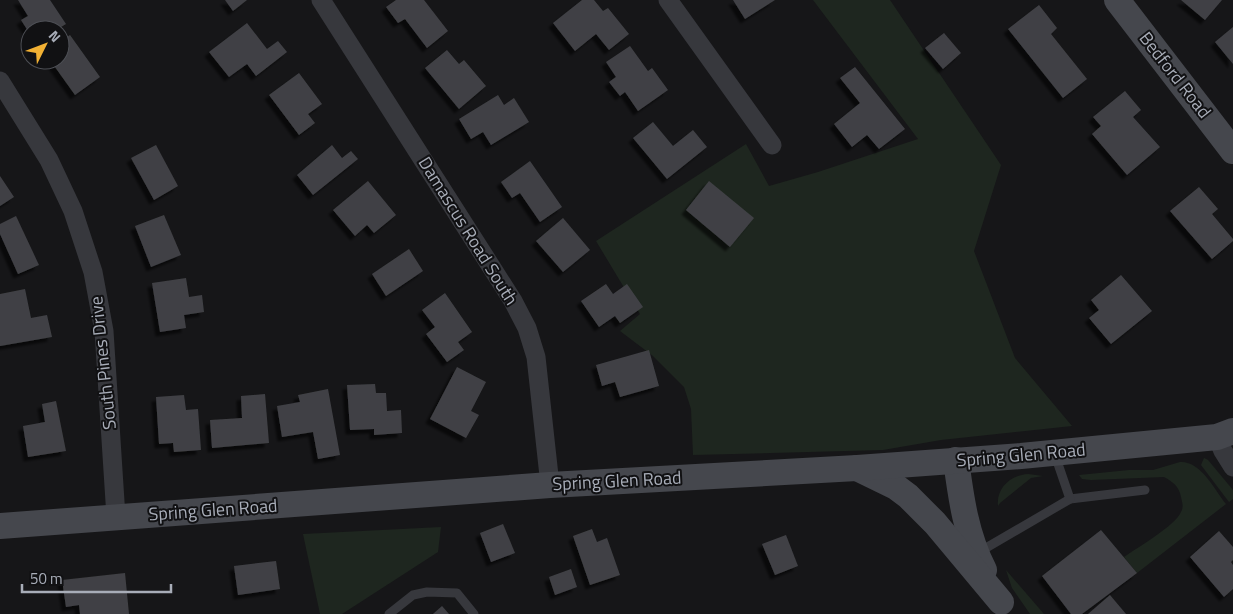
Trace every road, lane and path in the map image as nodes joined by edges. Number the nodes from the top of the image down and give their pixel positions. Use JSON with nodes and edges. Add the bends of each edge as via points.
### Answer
{"nodes":[{"id":1,"x":321,"y":0,"type":"edge"},
{"id":2,"x":668,"y":0,"type":"edge"},
{"id":3,"x":1117,"y":0,"type":"edge"},
{"id":4,"x":0,"y":81,"type":"edge"},
{"id":5,"x":772,"y":145,"type":"dead end"},
{"id":6,"x":1233,"y":151,"type":"edge"},
{"id":7,"x":1225,"y":434,"type":"edge"},
{"id":8,"x":1054,"y":453,"type":"junction"},
{"id":9,"x":956,"y":460,"type":"junction"},
{"id":10,"x":1233,"y":467,"type":"edge"},
{"id":11,"x":857,"y":468,"type":"junction"},
{"id":12,"x":550,"y":485,"type":"junction"},
{"id":13,"x":1145,"y":490,"type":"dead end"},
{"id":14,"x":1070,"y":499,"type":"junction"},
{"id":15,"x":116,"y":517,"type":"junction"},
{"id":16,"x":0,"y":526,"type":"edge"},
{"id":17,"x":977,"y":554,"type":"junction"},
{"id":18,"x":1005,"y":608,"type":"edge"},
{"id":19,"x":389,"y":614,"type":"edge"},
{"id":20,"x":474,"y":614,"type":"edge"}],
"edges":[{"from":1,"to":12,"type":"street","name":"Damascus Road South","via":[[508,292],[527,328],[536,357]]},
{"from":2,"to":5,"type":"street"},
{"from":3,"to":6,"type":"street","name":"Bedford Road"},
{"from":4,"to":15,"type":"street","name":"South Pines Drive","via":[[49,160],[73,210],[93,272],[104,331]]},
{"from":7,"to":8,"type":"street","name":"Spring Glen Road"},
{"from":7,"to":10,"type":"street","via":[[1223,451]]},
{"from":8,"to":9,"type":"street","name":"Spring Glen Road"},
{"from":8,"to":14,"type":"lane"},
{"from":9,"to":11,"type":"street","name":"Spring Glen Road"},
{"from":9,"to":17,"type":"street","via":[[962,508]]},
{"from":11,"to":12,"type":"street","name":"Spring Glen Road"},
{"from":11,"to":18,"type":"street","via":[[908,496],[935,523]]},
{"from":12,"to":15,"type":"street","name":"Spring Glen Road"},
{"from":13,"to":14,"type":"lane"},
{"from":14,"to":17,"type":"lane"},
{"from":15,"to":16,"type":"street","name":"Spring Glen Road"},
{"from":17,"to":18,"type":"street"},
{"from":19,"to":20,"type":"lane","via":[[413,596],[427,592],[457,593]]}]}
